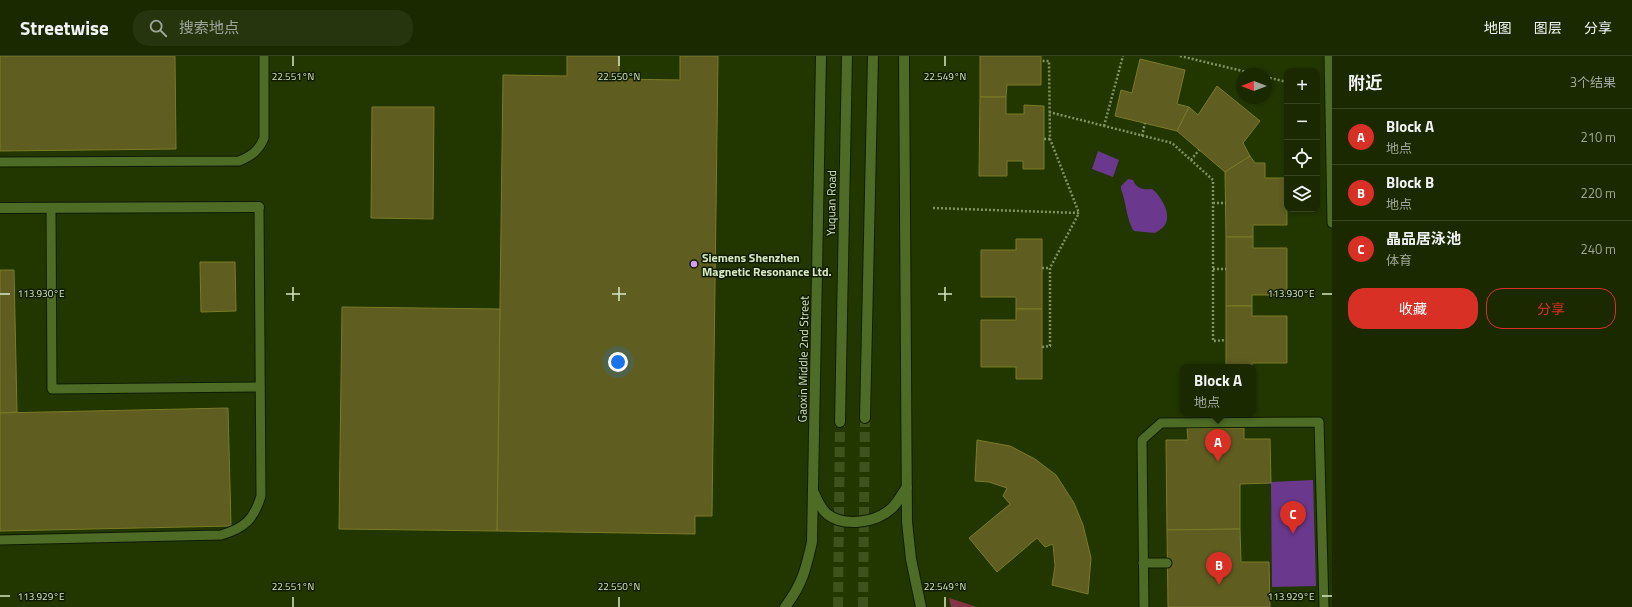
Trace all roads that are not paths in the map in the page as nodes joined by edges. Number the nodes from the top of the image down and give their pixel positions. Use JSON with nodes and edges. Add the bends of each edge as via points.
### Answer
{"nodes":[{"id":1,"x":264,"y":56,"type":"edge"},
{"id":2,"x":821,"y":56,"type":"edge"},
{"id":3,"x":847,"y":56,"type":"edge"},
{"id":4,"x":873,"y":56,"type":"edge"},
{"id":5,"x":904,"y":56,"type":"edge"},
{"id":6,"x":1329,"y":56,"type":"edge"},
{"id":7,"x":0,"y":162,"type":"edge"},
{"id":8,"x":259,"y":207,"type":"joint"},
{"id":9,"x":0,"y":208,"type":"edge"},
{"id":10,"x":51,"y":208,"type":"junction"},
{"id":11,"x":1332,"y":223,"type":"edge"},
{"id":12,"x":260,"y":387,"type":"junction"},
{"id":13,"x":866,"y":418,"type":"tunnel mouth"},
{"id":14,"x":840,"y":422,"type":"tunnel mouth"},
{"id":15,"x":906,"y":487,"type":"junction"},
{"id":16,"x":814,"y":493,"type":"junction"},
{"id":17,"x":0,"y":540,"type":"edge"},
{"id":18,"x":1167,"y":563,"type":"dead end"},
{"id":19,"x":1143,"y":564,"type":"junction"},
{"id":20,"x":785,"y":607,"type":"edge"},
{"id":21,"x":921,"y":607,"type":"edge"},
{"id":22,"x":1144,"y":607,"type":"edge"},
{"id":23,"x":1324,"y":607,"type":"edge"}],
"edges":[{"from":1,"to":7,"type":"lane","via":[[264,138],[260,148],[249,157],[239,161]]},
{"from":2,"to":16,"type":"main road","name":"Gaoxin Middle 2nd Street"},
{"from":3,"to":14,"type":"main road","name":"Yuquan Road"},
{"from":4,"to":13,"type":"main road"},
{"from":5,"to":15,"type":"main road"},
{"from":6,"to":11,"type":"lane"},
{"from":8,"to":10,"type":"main road"},
{"from":8,"to":12,"type":"lane"},
{"from":9,"to":10,"type":"main road"},
{"from":10,"to":12,"type":"lane","via":[[52,389]]},
{"from":12,"to":17,"type":"lane","via":[[261,496],[256,511],[235,531],[221,535]]},
{"from":15,"to":16,"type":"main road","via":[[892,508],[876,518],[858,521],[841,520],[828,514],[818,503]]},
{"from":15,"to":21,"type":"main road","via":[[911,559]]},
{"from":16,"to":20,"type":"main road","name":"Gaoxin Middle 2nd Street","via":[[812,542],[805,571],[796,593]]},
{"from":18,"to":19,"type":"lane"},
{"from":19,"to":22,"type":"lane"},
{"from":19,"to":23,"type":"lane","via":[[1142,440],[1161,423],[1215,425],[1319,422]]}]}
